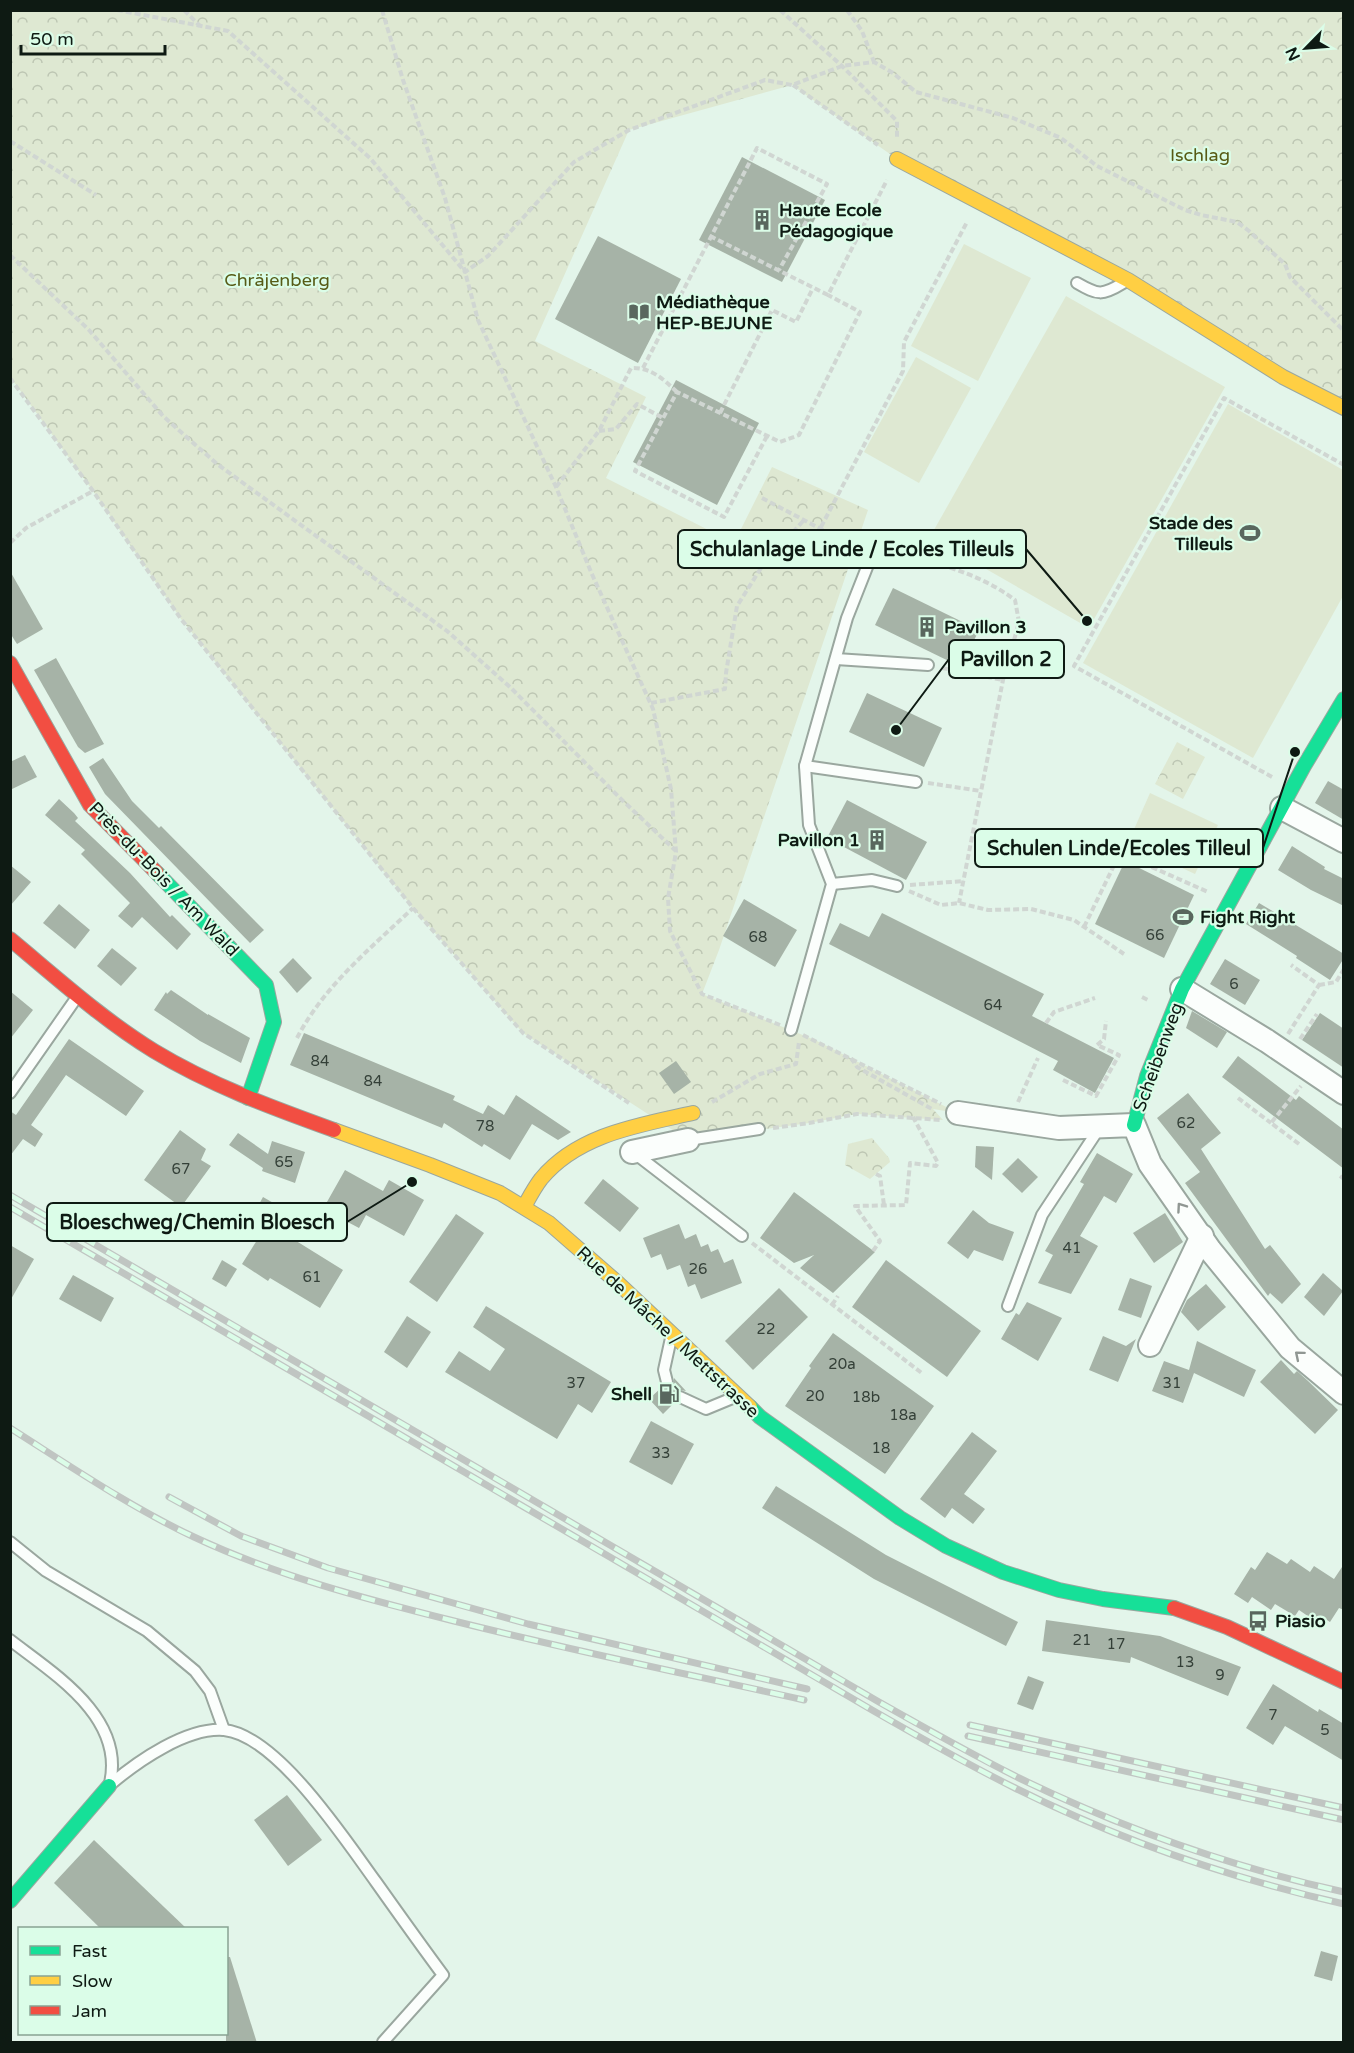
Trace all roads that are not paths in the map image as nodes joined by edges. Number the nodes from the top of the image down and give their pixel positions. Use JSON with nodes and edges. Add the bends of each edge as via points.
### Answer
{"nodes":[{"id":1,"x":897,"y":159,"type":"road end"},
{"id":2,"x":1128,"y":280,"type":"junction"},
{"id":3,"x":1077,"y":283,"type":"dead end"},
{"id":4,"x":1344,"y":408,"type":"edge"},
{"id":5,"x":913,"y":557,"type":"road end"},
{"id":6,"x":836,"y":659,"type":"junction"},
{"id":7,"x":10,"y":663,"type":"edge"},
{"id":8,"x":928,"y":664,"type":"road end"},
{"id":9,"x":1344,"y":699,"type":"edge"},
{"id":10,"x":806,"y":766,"type":"junction"},
{"id":11,"x":916,"y":782,"type":"dead end"},
{"id":12,"x":1282,"y":808,"type":"junction"},
{"id":13,"x":1344,"y":842,"type":"edge"},
{"id":14,"x":832,"y":884,"type":"junction"},
{"id":15,"x":897,"y":886,"type":"road end"},
{"id":16,"x":10,"y":939,"type":"edge"},
{"id":17,"x":1182,"y":989,"type":"junction"},
{"id":18,"x":79,"y":994,"type":"junction"},
{"id":19,"x":796,"y":1032,"type":"road end"},
{"id":20,"x":10,"y":1093,"type":"edge"},
{"id":21,"x":1344,"y":1093,"type":"edge"},
{"id":22,"x":248,"y":1098,"type":"junction"},
{"id":23,"x":693,"y":1113,"type":"road end"},
{"id":24,"x":950,"y":1117,"type":"road end"},
{"id":25,"x":1134,"y":1125,"type":"junction"},
{"id":26,"x":1100,"y":1127,"type":"junction"},
{"id":27,"x":759,"y":1129,"type":"road end"},
{"id":28,"x":688,"y":1140,"type":"joint"},
{"id":29,"x":622,"y":1143,"type":"junction"},
{"id":30,"x":524,"y":1207,"type":"junction"},
{"id":31,"x":698,"y":1210,"type":"dead end"},
{"id":32,"x":742,"y":1236,"type":"road end"},
{"id":33,"x":1202,"y":1236,"type":"junction"},
{"id":34,"x":1008,"y":1306,"type":"dead end"},
{"id":35,"x":671,"y":1335,"type":"junction"},
{"id":36,"x":1150,"y":1345,"type":"dead end"},
{"id":37,"x":667,"y":1382,"type":"dead end"},
{"id":38,"x":1344,"y":1393,"type":"edge"},
{"id":39,"x":738,"y":1396,"type":"junction"},
{"id":40,"x":680,"y":1397,"type":"dead end"},
{"id":41,"x":10,"y":1542,"type":"edge"},
{"id":42,"x":10,"y":1640,"type":"edge"},
{"id":43,"x":1344,"y":1682,"type":"edge"},
{"id":44,"x":224,"y":1730,"type":"junction"},
{"id":45,"x":109,"y":1786,"type":"junction"},
{"id":46,"x":10,"y":1900,"type":"edge"},
{"id":47,"x":383,"y":2043,"type":"edge"}],
"edges":[{"from":1,"to":2,"type":"street"},
{"from":2,"to":3,"type":"lane","via":[[1102,294]]},
{"from":2,"to":4,"type":"street","via":[[1282,377]]},
{"from":5,"to":6,"type":"lane","via":[[874,547]]},
{"from":6,"to":8,"type":"lane"},
{"from":6,"to":10,"type":"lane"},
{"from":7,"to":22,"type":"street","name":"Près-du-Bois / Am Wald","via":[[90,805],[266,985],[274,1022]]},
{"from":9,"to":12,"type":"street","name":"Scheibenweg"},
{"from":10,"to":11,"type":"lane"},
{"from":10,"to":14,"type":"lane","via":[[809,825]]},
{"from":12,"to":13,"type":"street"},
{"from":12,"to":17,"type":"street","name":"Scheibenweg"},
{"from":14,"to":15,"type":"lane","via":[[872,880]]},
{"from":14,"to":19,"type":"lane"},
{"from":16,"to":18,"type":"street","name":"Rue de Mâche / Mettstrasse"},
{"from":17,"to":21,"type":"street"},
{"from":17,"to":25,"type":"street","name":"Scheibenweg","via":[[1147,1076]]},
{"from":18,"to":20,"type":"lane"},
{"from":18,"to":22,"type":"street","name":"Rue de Mâche / Mettstrasse","via":[[129,1034],[173,1062]]},
{"from":22,"to":30,"type":"street","name":"Rue de Mâche / Mettstrasse","via":[[464,1178]]},
{"from":23,"to":29,"type":"street","via":[[657,1121]]},
{"from":24,"to":26,"type":"street","via":[[1059,1128]]},
{"from":25,"to":26,"type":"street"},
{"from":33,"to":25,"type":"street","one_way":true,"via":[[1150,1164]]},
{"from":26,"to":34,"type":"lane","via":[[1042,1215]]},
{"from":27,"to":28,"type":"lane"},
{"from":28,"to":29,"type":"street"},
{"from":29,"to":30,"type":"street","via":[[588,1143],[549,1171]]},
{"from":29,"to":31,"type":"lane"},
{"from":29,"to":32,"type":"lane"},
{"from":30,"to":35,"type":"street","name":"Rue de Mâche / Mettstrasse","via":[[576,1246]]},
{"from":33,"to":36,"type":"street"},
{"from":38,"to":33,"type":"street","one_way":true,"via":[[1290,1348]]},
{"from":35,"to":37,"type":"lane","via":[[664,1370]]},
{"from":35,"to":39,"type":"street","name":"Rue de Mâche / Mettstrasse"},
{"from":39,"to":40,"type":"lane","via":[[706,1409]]},
{"from":39,"to":43,"type":"street","name":"Rue de Mâche / Mettstrasse","via":[[760,1418],[826,1466],[960,1554],[1059,1590],[1195,1614]]},
{"from":41,"to":44,"type":"lane","via":[[46,1570],[147,1631],[195,1671],[210,1691]]},
{"from":42,"to":45,"type":"lane","via":[[66,1683],[92,1710],[109,1748]]},
{"from":44,"to":45,"type":"lane","via":[[200,1733],[170,1745]]},
{"from":44,"to":47,"type":"lane","via":[[237,1732],[262,1748],[314,1798],[443,1975]]},
{"from":45,"to":46,"type":"street"}]}
